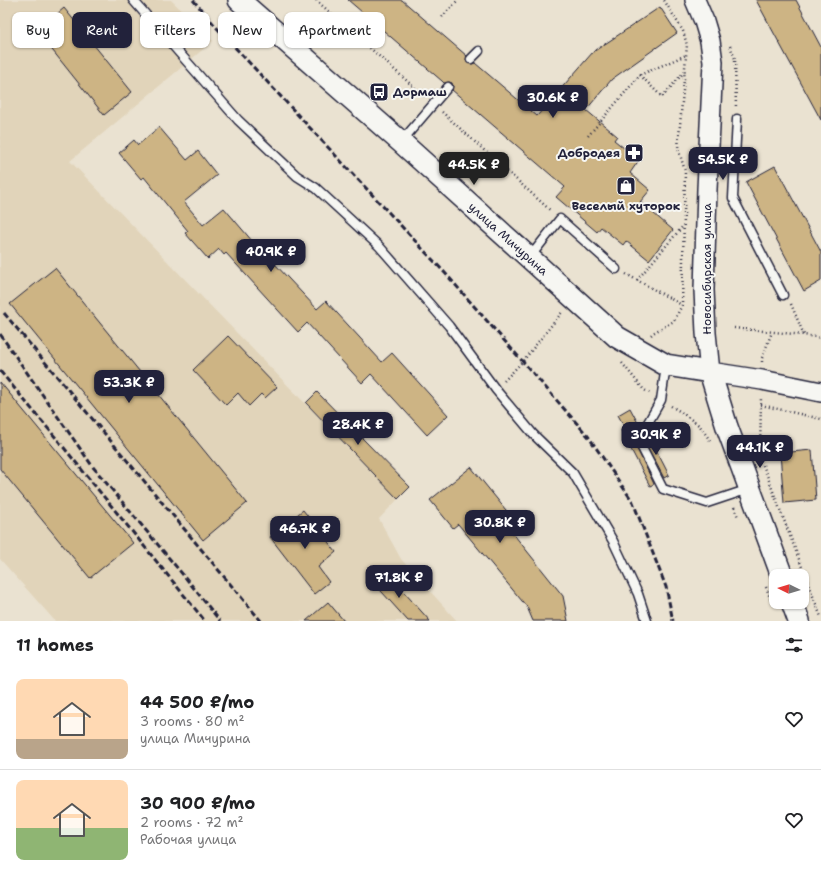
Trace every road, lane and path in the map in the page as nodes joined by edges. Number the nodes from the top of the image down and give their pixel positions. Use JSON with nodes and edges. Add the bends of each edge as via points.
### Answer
{"nodes":[{"id":1,"x":133,"y":0,"type":"edge"},
{"id":2,"x":239,"y":0,"type":"edge"},
{"id":3,"x":458,"y":0,"type":"edge"},
{"id":4,"x":664,"y":0,"type":"edge"},
{"id":5,"x":695,"y":0,"type":"edge"},
{"id":6,"x":442,"y":17,"type":"dead end"},
{"id":7,"x":479,"y":51,"type":"dead end"},
{"id":8,"x":686,"y":55,"type":"junction"},
{"id":9,"x":471,"y":60,"type":"dead end"},
{"id":10,"x":684,"y":72,"type":"junction"},
{"id":11,"x":640,"y":75,"type":"junction"},
{"id":12,"x":448,"y":87,"type":"dead end"},
{"id":13,"x":737,"y":119,"type":"dead end"},
{"id":14,"x":588,"y":136,"type":"dead end"},
{"id":15,"x":401,"y":142,"type":"junction"},
{"id":16,"x":684,"y":225,"type":"junction"},
{"id":17,"x":529,"y":258,"type":"junction"},
{"id":18,"x":616,"y":268,"type":"joint"},
{"id":19,"x":637,"y":280,"type":"junction"},
{"id":20,"x":782,"y":295,"type":"joint"},
{"id":21,"x":682,"y":305,"type":"junction"},
{"id":22,"x":734,"y":328,"type":"dead end"},
{"id":23,"x":772,"y":332,"type":"junction"},
{"id":24,"x":653,"y":333,"type":"dead end"},
{"id":25,"x":804,"y":335,"type":"junction"},
{"id":26,"x":821,"y":338,"type":"edge"},
{"id":27,"x":666,"y":365,"type":"junction"},
{"id":28,"x":710,"y":372,"type":"junction"},
{"id":29,"x":762,"y":380,"type":"junction"},
{"id":30,"x":821,"y":392,"type":"edge"},
{"id":31,"x":761,"y":405,"type":"junction"},
{"id":32,"x":821,"y":419,"type":"edge"},
{"id":33,"x":749,"y":490,"type":"junction"},
{"id":34,"x":779,"y":569,"type":"edge"},
{"id":35,"x":795,"y":609,"type":"edge"},
{"id":36,"x":821,"y":617,"type":"edge"},
{"id":37,"x":647,"y":621,"type":"edge"},
{"id":38,"x":799,"y":621,"type":"edge"}],
"edges":[{"from":1,"to":37,"type":"lane","via":[[238,120],[297,176],[316,188],[378,246],[449,326],[496,390],[534,434],[573,473],[613,541],[638,594]]},
{"from":2,"to":15,"type":"main road","name":"улица Мичурина"},
{"from":3,"to":6,"type":"path"},
{"from":4,"to":8,"type":"path","via":[[683,31],[687,45]]},
{"from":5,"to":28,"type":"street","name":"Новосибирская улица","via":[[710,41],[713,62],[704,290]]},
{"from":7,"to":9,"type":"lane"},
{"from":8,"to":10,"type":"path"},
{"from":8,"to":11,"type":"path"},
{"from":10,"to":11,"type":"path","via":[[662,97]]},
{"from":10,"to":16,"type":"path","via":[[678,148],[685,171]]},
{"from":11,"to":14,"type":"path"},
{"from":12,"to":15,"type":"lane"},
{"from":13,"to":20,"type":"lane","via":[[732,198]]},
{"from":15,"to":17,"type":"main road","name":"улица Мичурина"},
{"from":16,"to":19,"type":"path"},
{"from":16,"to":21,"type":"path"},
{"from":17,"to":18,"type":"lane","via":[[560,219]]},
{"from":17,"to":27,"type":"main road","name":"улица Мичурина","via":[[617,337]]},
{"from":18,"to":19,"type":"path"},
{"from":19,"to":21,"type":"path"},
{"from":20,"to":25,"type":"path","via":[[790,301]]},
{"from":21,"to":24,"type":"path","via":[[674,321]]},
{"from":22,"to":23,"type":"path"},
{"from":23,"to":25,"type":"path"},
{"from":23,"to":29,"type":"path","via":[[762,358]]},
{"from":25,"to":26,"type":"path"},
{"from":27,"to":28,"type":"main road","name":"улица Мичурина"},
{"from":27,"to":33,"type":"lane","via":[[661,400],[638,440],[664,489],[707,503]]},
{"from":28,"to":29,"type":"street","name":"улица Мичурина"},
{"from":28,"to":33,"type":"main road"},
{"from":29,"to":30,"type":"street","name":"улица Мичурина"},
{"from":29,"to":31,"type":"path"},
{"from":31,"to":32,"type":"path"},
{"from":31,"to":36,"type":"path","via":[[760,457]]},
{"from":33,"to":34,"type":"main road"},
{"from":35,"to":38,"type":"main road"}]}
